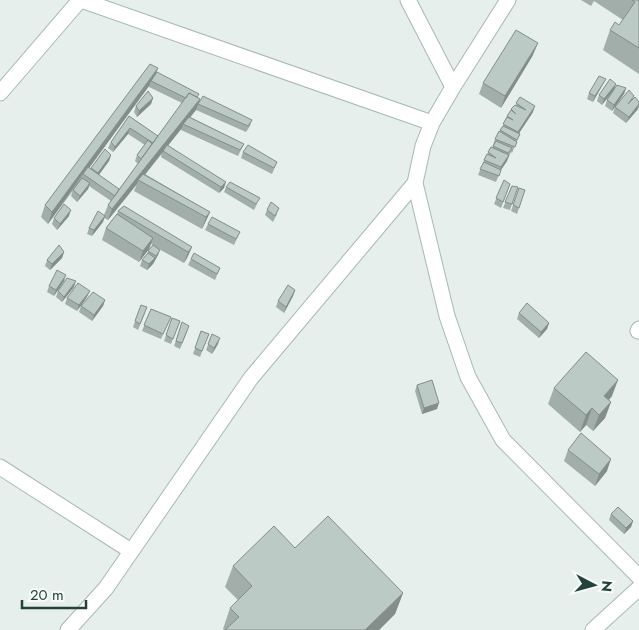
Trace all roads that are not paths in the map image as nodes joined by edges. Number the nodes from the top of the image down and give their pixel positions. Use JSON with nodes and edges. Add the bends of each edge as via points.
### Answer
{"nodes":[{"id":1,"x":80,"y":0,"type":"edge"},
{"id":2,"x":408,"y":0,"type":"edge"},
{"id":3,"x":508,"y":0,"type":"edge"},
{"id":4,"x":453,"y":87,"type":"junction"},
{"id":5,"x":0,"y":93,"type":"edge"},
{"id":6,"x":432,"y":123,"type":"junction"},
{"id":7,"x":415,"y":184,"type":"junction"},
{"id":8,"x":0,"y":467,"type":"edge"},
{"id":9,"x":131,"y":551,"type":"junction"},
{"id":10,"x":639,"y":577,"type":"edge"},
{"id":11,"x":639,"y":588,"type":"edge"},
{"id":12,"x":68,"y":630,"type":"edge"},
{"id":13,"x":593,"y":630,"type":"edge"}],
"edges":[{"from":1,"to":5,"type":"street"},
{"from":1,"to":6,"type":"street"},
{"from":2,"to":4,"type":"street"},
{"from":3,"to":4,"type":"street"},
{"from":4,"to":6,"type":"street"},
{"from":6,"to":7,"type":"street"},
{"from":7,"to":9,"type":"street","via":[[251,378]]},
{"from":7,"to":10,"type":"street","via":[[447,316],[468,377],[503,440]]},
{"from":8,"to":9,"type":"street"},
{"from":9,"to":12,"type":"street","via":[[106,588]]},
{"from":11,"to":13,"type":"street"}]}
